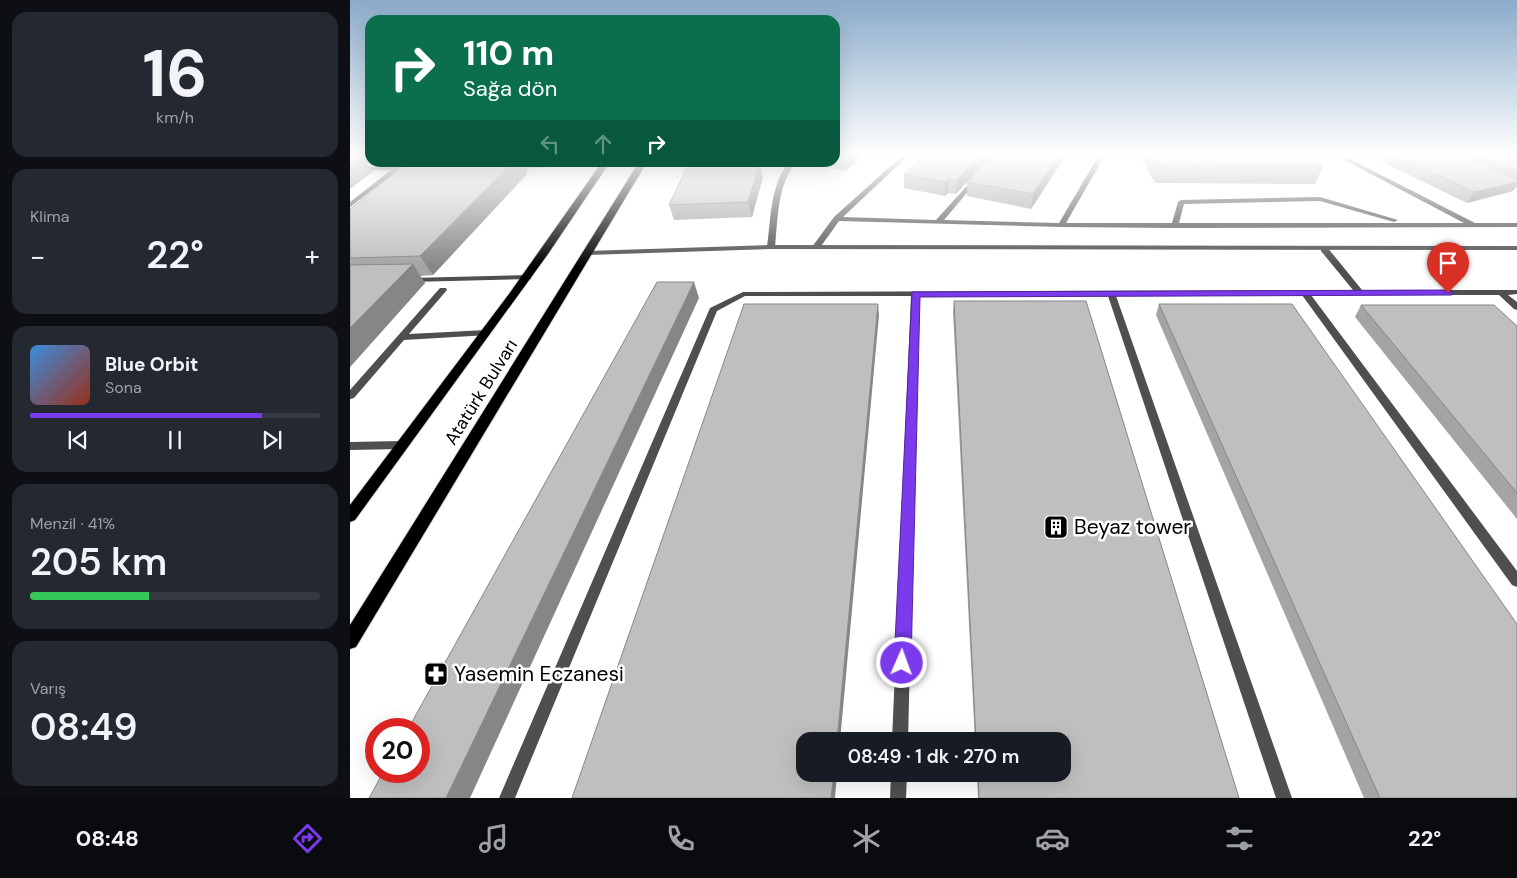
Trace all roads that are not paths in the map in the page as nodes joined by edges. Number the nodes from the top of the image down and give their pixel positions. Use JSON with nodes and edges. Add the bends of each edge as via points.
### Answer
{"nodes":[{"id":1,"x":367,"y":192,"type":"edge"},
{"id":2,"x":586,"y":192,"type":"edge"},
{"id":3,"x":624,"y":192,"type":"edge"},
{"id":4,"x":779,"y":192,"type":"edge"},
{"id":5,"x":866,"y":192,"type":"edge"},
{"id":6,"x":964,"y":192,"type":"edge"},
{"id":7,"x":1081,"y":192,"type":"edge"},
{"id":8,"x":1411,"y":192,"type":"edge"},
{"id":9,"x":350,"y":205,"type":"edge"},
{"id":10,"x":837,"y":219,"type":"junction"},
{"id":11,"x":938,"y":222,"type":"junction"},
{"id":12,"x":1407,"y":224,"type":"junction"},
{"id":13,"x":1475,"y":225,"type":"junction"},
{"id":14,"x":1517,"y":225,"type":"edge"},
{"id":15,"x":1062,"y":226,"type":"junction"},
{"id":16,"x":1175,"y":226,"type":"junction"},
{"id":17,"x":771,"y":247,"type":"junction"},
{"id":18,"x":816,"y":247,"type":"junction"},
{"id":19,"x":1517,"y":248,"type":"edge"},
{"id":20,"x":1324,"y":249,"type":"junction"},
{"id":21,"x":587,"y":253,"type":"junction"},
{"id":22,"x":528,"y":277,"type":"junction"},
{"id":23,"x":400,"y":280,"type":"edge"},
{"id":24,"x":443,"y":290,"type":"dead end"},
{"id":25,"x":1501,"y":292,"type":"junction"},
{"id":26,"x":1517,"y":292,"type":"edge"},
{"id":27,"x":1111,"y":293,"type":"junction"},
{"id":28,"x":1305,"y":293,"type":"junction"},
{"id":29,"x":1360,"y":293,"type":"junction"},
{"id":30,"x":915,"y":294,"type":"junction"},
{"id":31,"x":1517,"y":307,"type":"edge"},
{"id":32,"x":486,"y":332,"type":"junction"},
{"id":33,"x":402,"y":337,"type":"junction"},
{"id":34,"x":350,"y":396,"type":"edge"},
{"id":35,"x":401,"y":445,"type":"junction"},
{"id":36,"x":350,"y":446,"type":"edge"},
{"id":37,"x":350,"y":516,"type":"edge"},
{"id":38,"x":1517,"y":581,"type":"edge"},
{"id":39,"x":350,"y":642,"type":"edge"},
{"id":40,"x":900,"y":732,"type":"edge"},
{"id":41,"x":899,"y":782,"type":"edge"},
{"id":42,"x":507,"y":798,"type":"edge"},
{"id":43,"x":898,"y":798,"type":"edge"},
{"id":44,"x":1284,"y":798,"type":"edge"}],
"edges":[{"from":1,"to":9,"type":"street"},
{"from":2,"to":22,"type":"main road","name":"Atatürk Bulvarı"},
{"from":3,"to":21,"type":"main road","name":"Atatürk Bulvarı"},
{"from":4,"to":17,"type":"street"},
{"from":5,"to":10,"type":"street"},
{"from":6,"to":11,"type":"street"},
{"from":7,"to":15,"type":"street"},
{"from":8,"to":13,"type":"street"},
{"from":10,"to":11,"type":"street"},
{"from":10,"to":18,"type":"street"},
{"from":11,"to":15,"type":"street"},
{"from":12,"to":13,"type":"street"},
{"from":12,"to":16,"type":"street"},
{"from":12,"to":16,"type":"street","via":[[1320,199],[1182,202]]},
{"from":13,"to":14,"type":"street"},
{"from":15,"to":16,"type":"street"},
{"from":17,"to":18,"type":"street"},
{"from":17,"to":21,"type":"street"},
{"from":18,"to":20,"type":"street"},
{"from":19,"to":20,"type":"street"},
{"from":20,"to":29,"type":"street"},
{"from":21,"to":39,"type":"main road","name":"Atatürk Bulvarı"},
{"from":22,"to":23,"type":"street"},
{"from":22,"to":32,"type":"main road","name":"Atatürk Bulvarı"},
{"from":24,"to":33,"type":"street"},
{"from":25,"to":26,"type":"street"},
{"from":25,"to":29,"type":"street"},
{"from":25,"to":31,"type":"street"},
{"from":27,"to":28,"type":"street"},
{"from":27,"to":30,"type":"street"},
{"from":27,"to":44,"type":"street"},
{"from":28,"to":29,"type":"street"},
{"from":28,"to":38,"type":"street"},
{"from":30,"to":40,"type":"street"},
{"from":30,"to":42,"type":"street","via":[[744,294],[713,310]]},
{"from":32,"to":33,"type":"street"},
{"from":32,"to":35,"type":"main road","name":"Atatürk Bulvarı"},
{"from":33,"to":34,"type":"street"},
{"from":35,"to":36,"type":"street"},
{"from":35,"to":37,"type":"main road","name":"Atatürk Bulvarı"},
{"from":41,"to":43,"type":"street"}]}
